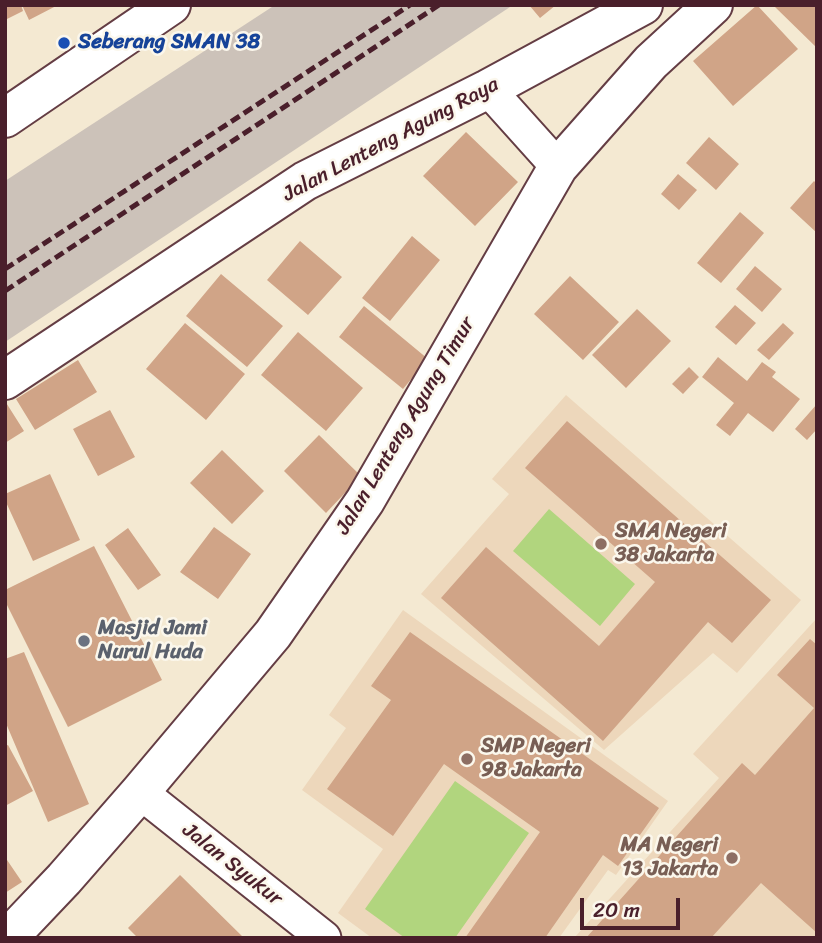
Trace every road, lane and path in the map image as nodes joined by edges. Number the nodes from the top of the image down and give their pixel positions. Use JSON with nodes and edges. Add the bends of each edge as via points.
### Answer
{"nodes":[{"id":1,"x":643,"y":5,"type":"edge"},
{"id":2,"x":713,"y":5,"type":"edge"},
{"id":3,"x":159,"y":8,"type":"edge"},
{"id":4,"x":488,"y":89,"type":"junction"},
{"id":5,"x":5,"y":118,"type":"edge"},
{"id":6,"x":558,"y":166,"type":"junction"},
{"id":7,"x":5,"y":380,"type":"edge"},
{"id":8,"x":140,"y":792,"type":"junction"},
{"id":9,"x":8,"y":938,"type":"edge"},
{"id":10,"x":324,"y":938,"type":"edge"}],
"edges":[{"from":1,"to":4,"type":"main road","name":"Jalan Lenteng Agung Raya"},
{"from":2,"to":6,"type":"main road","name":"Jalan Lenteng Agung Timur","via":[[651,62]]},
{"from":3,"to":5,"type":"main road"},
{"from":4,"to":6,"type":"street"},
{"from":4,"to":7,"type":"main road","name":"Jalan Lenteng Agung Raya","via":[[305,181]]},
{"from":6,"to":8,"type":"main road","name":"Jalan Lenteng Agung Timur","via":[[365,501],[272,634]]},
{"from":8,"to":9,"type":"main road","name":"Jalan Lenteng Agung Timur"},
{"from":8,"to":10,"type":"street","name":"Jalan Syukur"}]}
